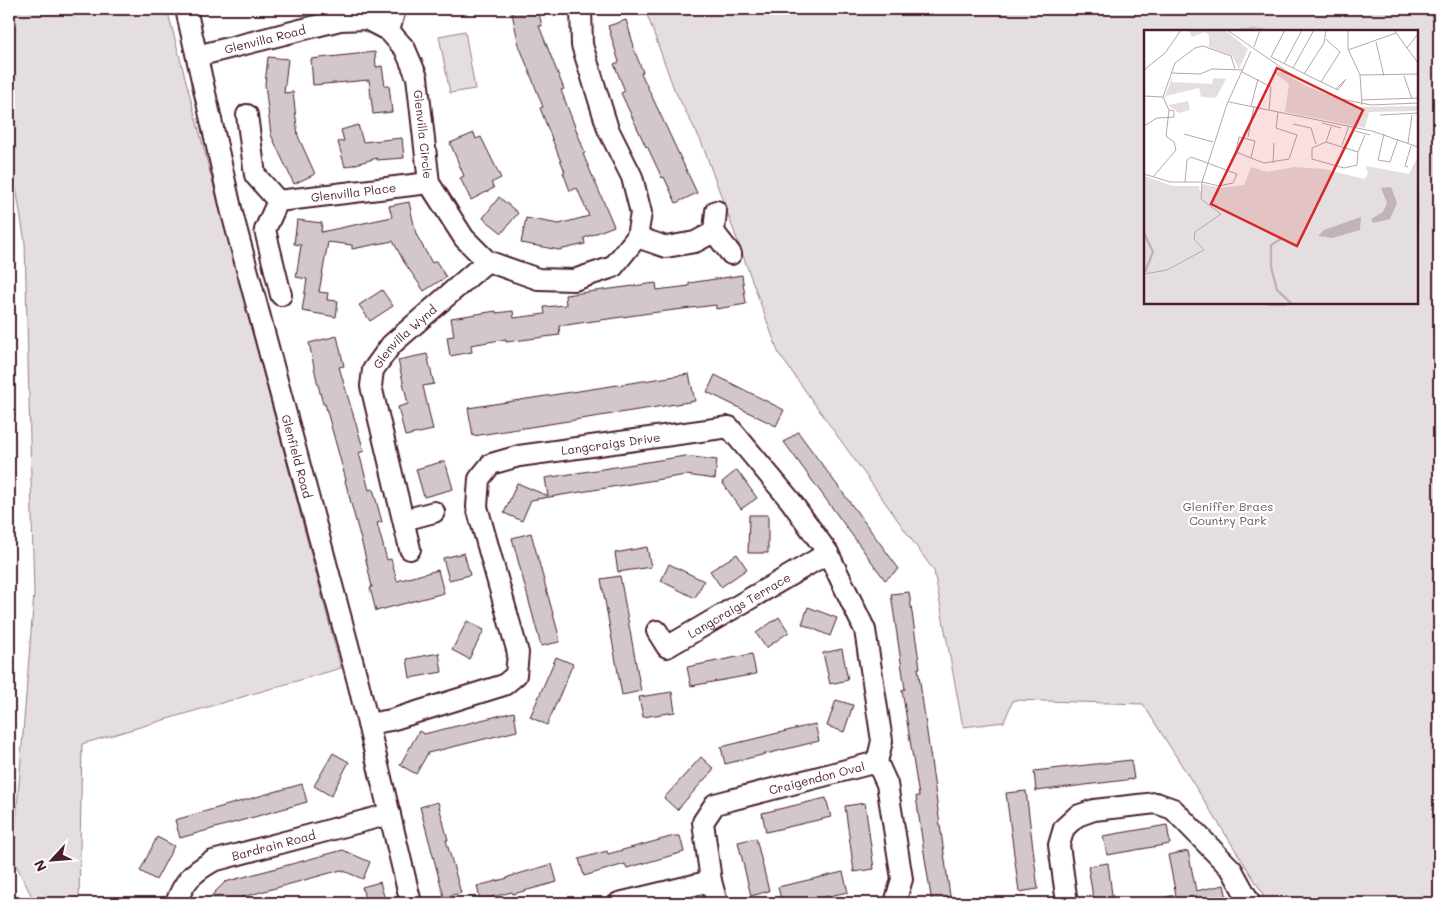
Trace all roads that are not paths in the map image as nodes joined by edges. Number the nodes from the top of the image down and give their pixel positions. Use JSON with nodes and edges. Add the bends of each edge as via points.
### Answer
{"nodes":[{"id":1,"x":186,"y":9,"type":"edge"},
{"id":2,"x":395,"y":9,"type":"edge"},
{"id":3,"x":581,"y":9,"type":"edge"},
{"id":4,"x":389,"y":30,"type":"junction"},
{"id":5,"x":198,"y":56,"type":"junction"},
{"id":6,"x":246,"y":115,"type":"dead end"},
{"id":7,"x":430,"y":183,"type":"junction"},
{"id":8,"x":278,"y":201,"type":"junction"},
{"id":9,"x":716,"y":211,"type":"dead end"},
{"id":10,"x":714,"y":232,"type":"junction"},
{"id":11,"x":636,"y":238,"type":"junction"},
{"id":12,"x":730,"y":254,"type":"dead end"},
{"id":13,"x":487,"y":261,"type":"junction"},
{"id":14,"x":281,"y":295,"type":"dead end"},
{"id":15,"x":434,"y":512,"type":"dead end"},
{"id":16,"x":404,"y":520,"type":"junction"},
{"id":17,"x":410,"y":549,"type":"dead end"},
{"id":18,"x":828,"y":553,"type":"junction"},
{"id":19,"x":658,"y":631,"type":"dead end"},
{"id":20,"x":368,"y":724,"type":"junction"},
{"id":21,"x":877,"y":762,"type":"junction"},
{"id":22,"x":390,"y":814,"type":"junction"},
{"id":23,"x":711,"y":881,"type":"junction"},
{"id":24,"x":176,"y":903,"type":"edge"},
{"id":25,"x":411,"y":903,"type":"edge"},
{"id":26,"x":620,"y":903,"type":"edge"},
{"id":27,"x":717,"y":903,"type":"edge"},
{"id":28,"x":895,"y":903,"type":"edge"},
{"id":29,"x":1067,"y":903,"type":"edge"},
{"id":30,"x":1250,"y":903,"type":"edge"}],
"edges":[{"from":1,"to":5,"type":"street","name":"Glenfield Road"},
{"from":2,"to":4,"type":"street"},
{"from":3,"to":11,"type":"street","name":"Glenvilla Circle","via":[[582,45],[608,129],[632,177],[641,213]]},
{"from":4,"to":5,"type":"street","name":"Glenvilla Road","via":[[366,20],[340,20]]},
{"from":4,"to":7,"type":"street","name":"Glenvilla Circle","via":[[405,49],[417,77]]},
{"from":5,"to":20,"type":"street","name":"Glenfield Road","via":[[232,213]]},
{"from":6,"to":8,"type":"street","via":[[255,175]]},
{"from":7,"to":8,"type":"street","name":"Glenvilla Place"},
{"from":7,"to":13,"type":"street","name":"Glenvilla Circle","via":[[464,238]]},
{"from":8,"to":14,"type":"street","via":[[265,230]]},
{"from":9,"to":10,"type":"street"},
{"from":10,"to":11,"type":"street","via":[[695,242],[666,247]]},
{"from":10,"to":12,"type":"street"},
{"from":11,"to":13,"type":"street","name":"Glenvilla Circle","via":[[613,267],[574,280],[538,280]]},
{"from":13,"to":16,"type":"street","name":"Glenvilla Wynd","via":[[391,345],[373,370],[371,386]]},
{"from":15,"to":16,"type":"street"},
{"from":16,"to":17,"type":"street","name":"Glenvilla Wynd"},
{"from":18,"to":19,"type":"street","name":"Langcraigs Terrace","via":[[667,647]]},
{"from":18,"to":20,"type":"street","name":"Langcraigs Drive","via":[[790,500],[730,427],[518,456],[491,464],[479,479],[477,507],[518,653],[516,675],[504,685]]},
{"from":18,"to":21,"type":"street","name":"Langcraigs Drive","via":[[865,630],[882,741]]},
{"from":20,"to":22,"type":"street","name":"Glenfield Road"},
{"from":21,"to":23,"type":"street","name":"Craigendon Oval","via":[[715,804],[703,822]]},
{"from":21,"to":28,"type":"street","name":"Craigendon Oval","via":[[887,784],[902,879]]},
{"from":22,"to":24,"type":"street","name":"Bardrain Road","via":[[213,861],[197,870],[182,886]]},
{"from":22,"to":25,"type":"street","name":"Glenfield Road"},
{"from":23,"to":26,"type":"street"},
{"from":23,"to":27,"type":"street","name":"Craigendon Oval"},
{"from":29,"to":30,"type":"street","via":[[1059,844],[1064,828],[1077,816],[1094,810],[1156,803],[1173,809],[1232,870]]}]}
